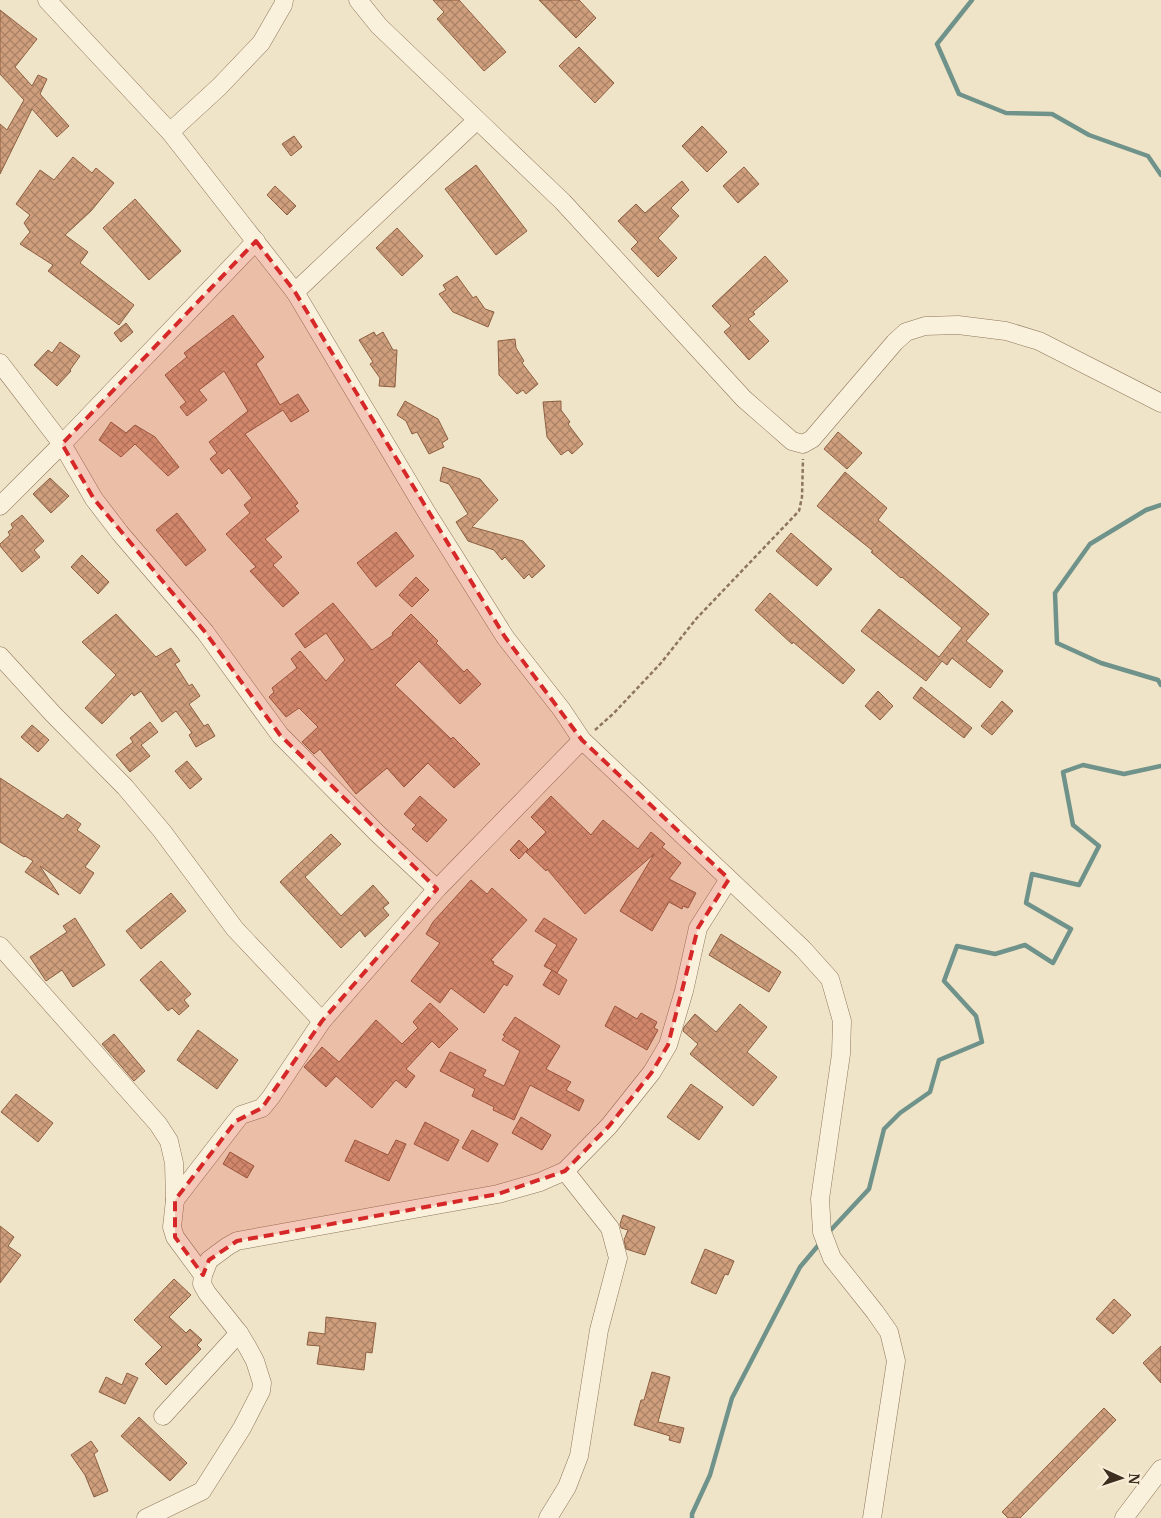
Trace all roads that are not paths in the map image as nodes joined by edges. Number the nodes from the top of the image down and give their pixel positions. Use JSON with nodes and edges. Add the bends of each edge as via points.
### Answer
{"nodes":[{"id":1,"x":47,"y":0,"type":"edge"},
{"id":2,"x":284,"y":0,"type":"edge"},
{"id":3,"x":358,"y":0,"type":"edge"},
{"id":4,"x":477,"y":120,"type":"junction"},
{"id":5,"x":170,"y":132,"type":"junction"},
{"id":6,"x":256,"y":241,"type":"junction"},
{"id":7,"x":295,"y":292,"type":"junction"},
{"id":8,"x":0,"y":363,"type":"edge"},
{"id":9,"x":1161,"y":403,"type":"edge"},
{"id":10,"x":62,"y":444,"type":"junction"},
{"id":11,"x":0,"y":506,"type":"edge"},
{"id":12,"x":0,"y":656,"type":"edge"},
{"id":13,"x":582,"y":740,"type":"junction"},
{"id":14,"x":729,"y":879,"type":"junction"},
{"id":15,"x":437,"y":889,"type":"junction"},
{"id":16,"x":0,"y":946,"type":"edge"},
{"id":17,"x":322,"y":1021,"type":"junction"},
{"id":18,"x":565,"y":1171,"type":"junction"},
{"id":19,"x":175,"y":1200,"type":"junction"},
{"id":20,"x":203,"y":1275,"type":"junction"},
{"id":21,"x":239,"y":1333,"type":"junction"},
{"id":22,"x":163,"y":1416,"type":"dead end"},
{"id":23,"x":1161,"y":1469,"type":"edge"},
{"id":24,"x":146,"y":1518,"type":"edge"},
{"id":25,"x":548,"y":1518,"type":"edge"},
{"id":26,"x":872,"y":1518,"type":"edge"},
{"id":27,"x":1124,"y":1518,"type":"edge"}],
"edges":[{"from":1,"to":5,"type":"street"},
{"from":2,"to":5,"type":"street","via":[[261,43]]},
{"from":3,"to":4,"type":"street","via":[[380,26]]},
{"from":4,"to":7,"type":"street"},
{"from":4,"to":9,"type":"street","via":[[563,202],[744,399],[792,441],[803,444],[812,439],[895,342],[906,332],[925,326],[958,324],[1006,331],[1039,341]]},
{"from":5,"to":6,"type":"street"},
{"from":6,"to":7,"type":"street"},
{"from":6,"to":10,"type":"street"},
{"from":7,"to":13,"type":"street","via":[[505,637]]},
{"from":8,"to":10,"type":"street"},
{"from":10,"to":11,"type":"street"},
{"from":10,"to":15,"type":"street","via":[[94,499],[205,632],[280,735]]},
{"from":12,"to":17,"type":"street","via":[[125,787],[162,830],[235,929]]},
{"from":13,"to":14,"type":"street"},
{"from":13,"to":15,"type":"street"},
{"from":14,"to":18,"type":"street","via":[[698,928],[668,1044],[652,1072],[609,1126]]},
{"from":14,"to":26,"type":"street","via":[[830,979],[842,1021],[841,1054],[820,1199],[822,1232],[832,1258],[889,1332],[896,1361]]},
{"from":15,"to":17,"type":"street"},
{"from":16,"to":19,"type":"street","via":[[158,1124],[169,1141]]},
{"from":17,"to":19,"type":"street","via":[[262,1108],[236,1121]]},
{"from":18,"to":20,"type":"street","via":[[498,1194],[237,1241],[209,1260]]},
{"from":18,"to":25,"type":"street","via":[[610,1228],[618,1258],[599,1330],[579,1456],[567,1487]]},
{"from":19,"to":20,"type":"street","via":[[172,1227],[175,1237]]},
{"from":20,"to":21,"type":"street","via":[[202,1284],[207,1293]]},
{"from":21,"to":22,"type":"street"},
{"from":21,"to":24,"type":"street","via":[[255,1361],[262,1383],[261,1391],[202,1491]]},
{"from":23,"to":27,"type":"street"}]}
